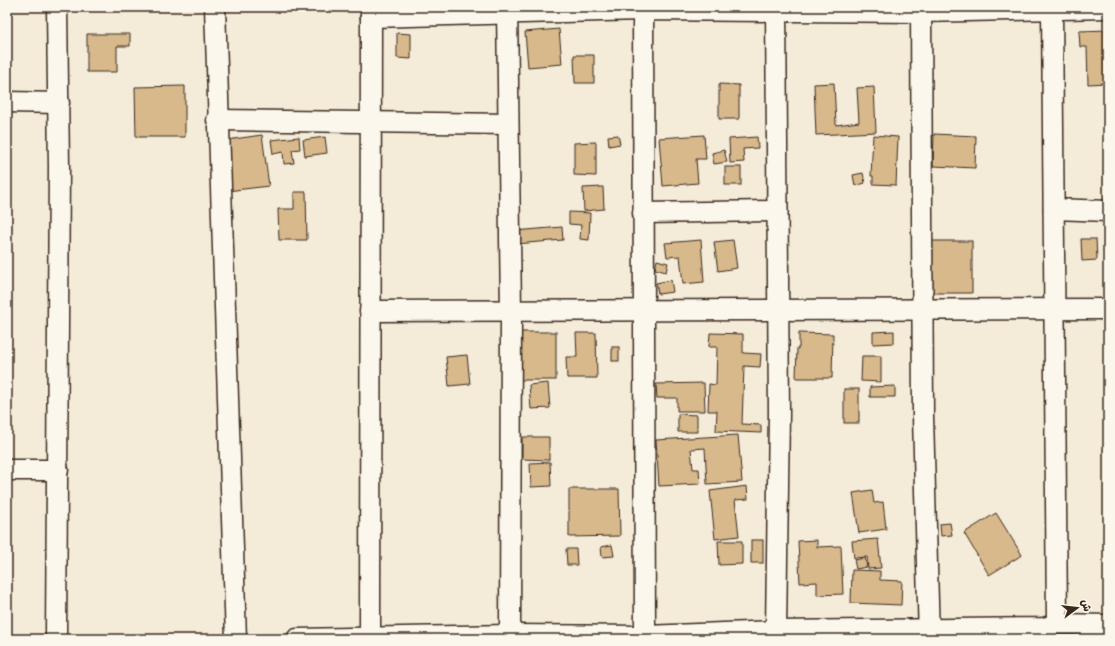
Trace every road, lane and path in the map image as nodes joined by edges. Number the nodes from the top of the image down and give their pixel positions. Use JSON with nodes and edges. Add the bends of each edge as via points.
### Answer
{"nodes":[{"id":1,"x":57,"y":7,"type":"edge"},
{"id":2,"x":215,"y":7,"type":"edge"},
{"id":3,"x":1052,"y":8,"type":"edge"},
{"id":4,"x":1108,"y":8,"type":"edge"},
{"id":5,"x":643,"y":9,"type":"edge"},
{"id":6,"x":776,"y":9,"type":"edge"},
{"id":7,"x":921,"y":9,"type":"edge"},
{"id":8,"x":508,"y":11,"type":"edge"},
{"id":9,"x":371,"y":12,"type":"edge"},
{"id":10,"x":7,"y":102,"type":"edge"},
{"id":11,"x":58,"y":103,"type":"junction"},
{"id":12,"x":217,"y":120,"type":"junction"},
{"id":13,"x":370,"y":123,"type":"junction"},
{"id":14,"x":508,"y":124,"type":"junction"},
{"id":15,"x":1054,"y":210,"type":"junction"},
{"id":16,"x":1108,"y":210,"type":"edge"},
{"id":17,"x":777,"y":211,"type":"junction"},
{"id":18,"x":643,"y":213,"type":"junction"},
{"id":19,"x":643,"y":309,"type":"junction"},
{"id":20,"x":778,"y":309,"type":"junction"},
{"id":21,"x":1054,"y":309,"type":"junction"},
{"id":22,"x":1108,"y":309,"type":"edge"},
{"id":23,"x":370,"y":311,"type":"junction"},
{"id":24,"x":922,"y":311,"type":"junction"},
{"id":25,"x":511,"y":312,"type":"junction"},
{"id":26,"x":7,"y":470,"type":"edge"},
{"id":27,"x":58,"y":470,"type":"junction"},
{"id":28,"x":1108,"y":625,"type":"edge"},
{"id":29,"x":1048,"y":630,"type":"edge"},
{"id":30,"x":776,"y":631,"type":"junction"},
{"id":31,"x":929,"y":634,"type":"edge"},
{"id":32,"x":645,"y":636,"type":"junction"},
{"id":33,"x":510,"y":637,"type":"edge"},
{"id":34,"x":370,"y":638,"type":"edge"},
{"id":35,"x":56,"y":639,"type":"edge"},
{"id":36,"x":236,"y":639,"type":"edge"},
{"id":37,"x":297,"y":639,"type":"edge"},
{"id":38,"x":402,"y":639,"type":"edge"}],
"edges":[{"from":1,"to":11,"type":"street"},
{"from":2,"to":12,"type":"street"},
{"from":3,"to":4,"type":"street"},
{"from":3,"to":7,"type":"street"},
{"from":3,"to":15,"type":"street"},
{"from":5,"to":6,"type":"street"},
{"from":5,"to":8,"type":"street"},
{"from":5,"to":18,"type":"street"},
{"from":6,"to":7,"type":"street"},
{"from":6,"to":17,"type":"street"},
{"from":7,"to":24,"type":"street"},
{"from":8,"to":9,"type":"street"},
{"from":8,"to":14,"type":"street"},
{"from":9,"to":13,"type":"street"},
{"from":10,"to":11,"type":"street"},
{"from":11,"to":27,"type":"street"},
{"from":12,"to":13,"type":"street"},
{"from":12,"to":36,"type":"street"},
{"from":13,"to":14,"type":"street"},
{"from":13,"to":23,"type":"street"},
{"from":14,"to":25,"type":"street"},
{"from":15,"to":16,"type":"street"},
{"from":15,"to":21,"type":"street"},
{"from":17,"to":18,"type":"street"},
{"from":17,"to":20,"type":"street"},
{"from":18,"to":19,"type":"street"},
{"from":19,"to":20,"type":"street"},
{"from":19,"to":25,"type":"street"},
{"from":19,"to":32,"type":"street"},
{"from":20,"to":24,"type":"street"},
{"from":20,"to":30,"type":"street"},
{"from":21,"to":22,"type":"street"},
{"from":21,"to":24,"type":"street"},
{"from":21,"to":29,"type":"street"},
{"from":23,"to":25,"type":"street"},
{"from":23,"to":34,"type":"street"},
{"from":24,"to":31,"type":"street"},
{"from":25,"to":33,"type":"street"},
{"from":26,"to":27,"type":"street"},
{"from":27,"to":35,"type":"street"},
{"from":28,"to":29,"type":"street"},
{"from":29,"to":31,"type":"street"},
{"from":30,"to":31,"type":"street"},
{"from":30,"to":32,"type":"street"},
{"from":32,"to":33,"type":"street"},
{"from":33,"to":38,"type":"street"},
{"from":34,"to":37,"type":"street"},
{"from":34,"to":38,"type":"street"}]}
